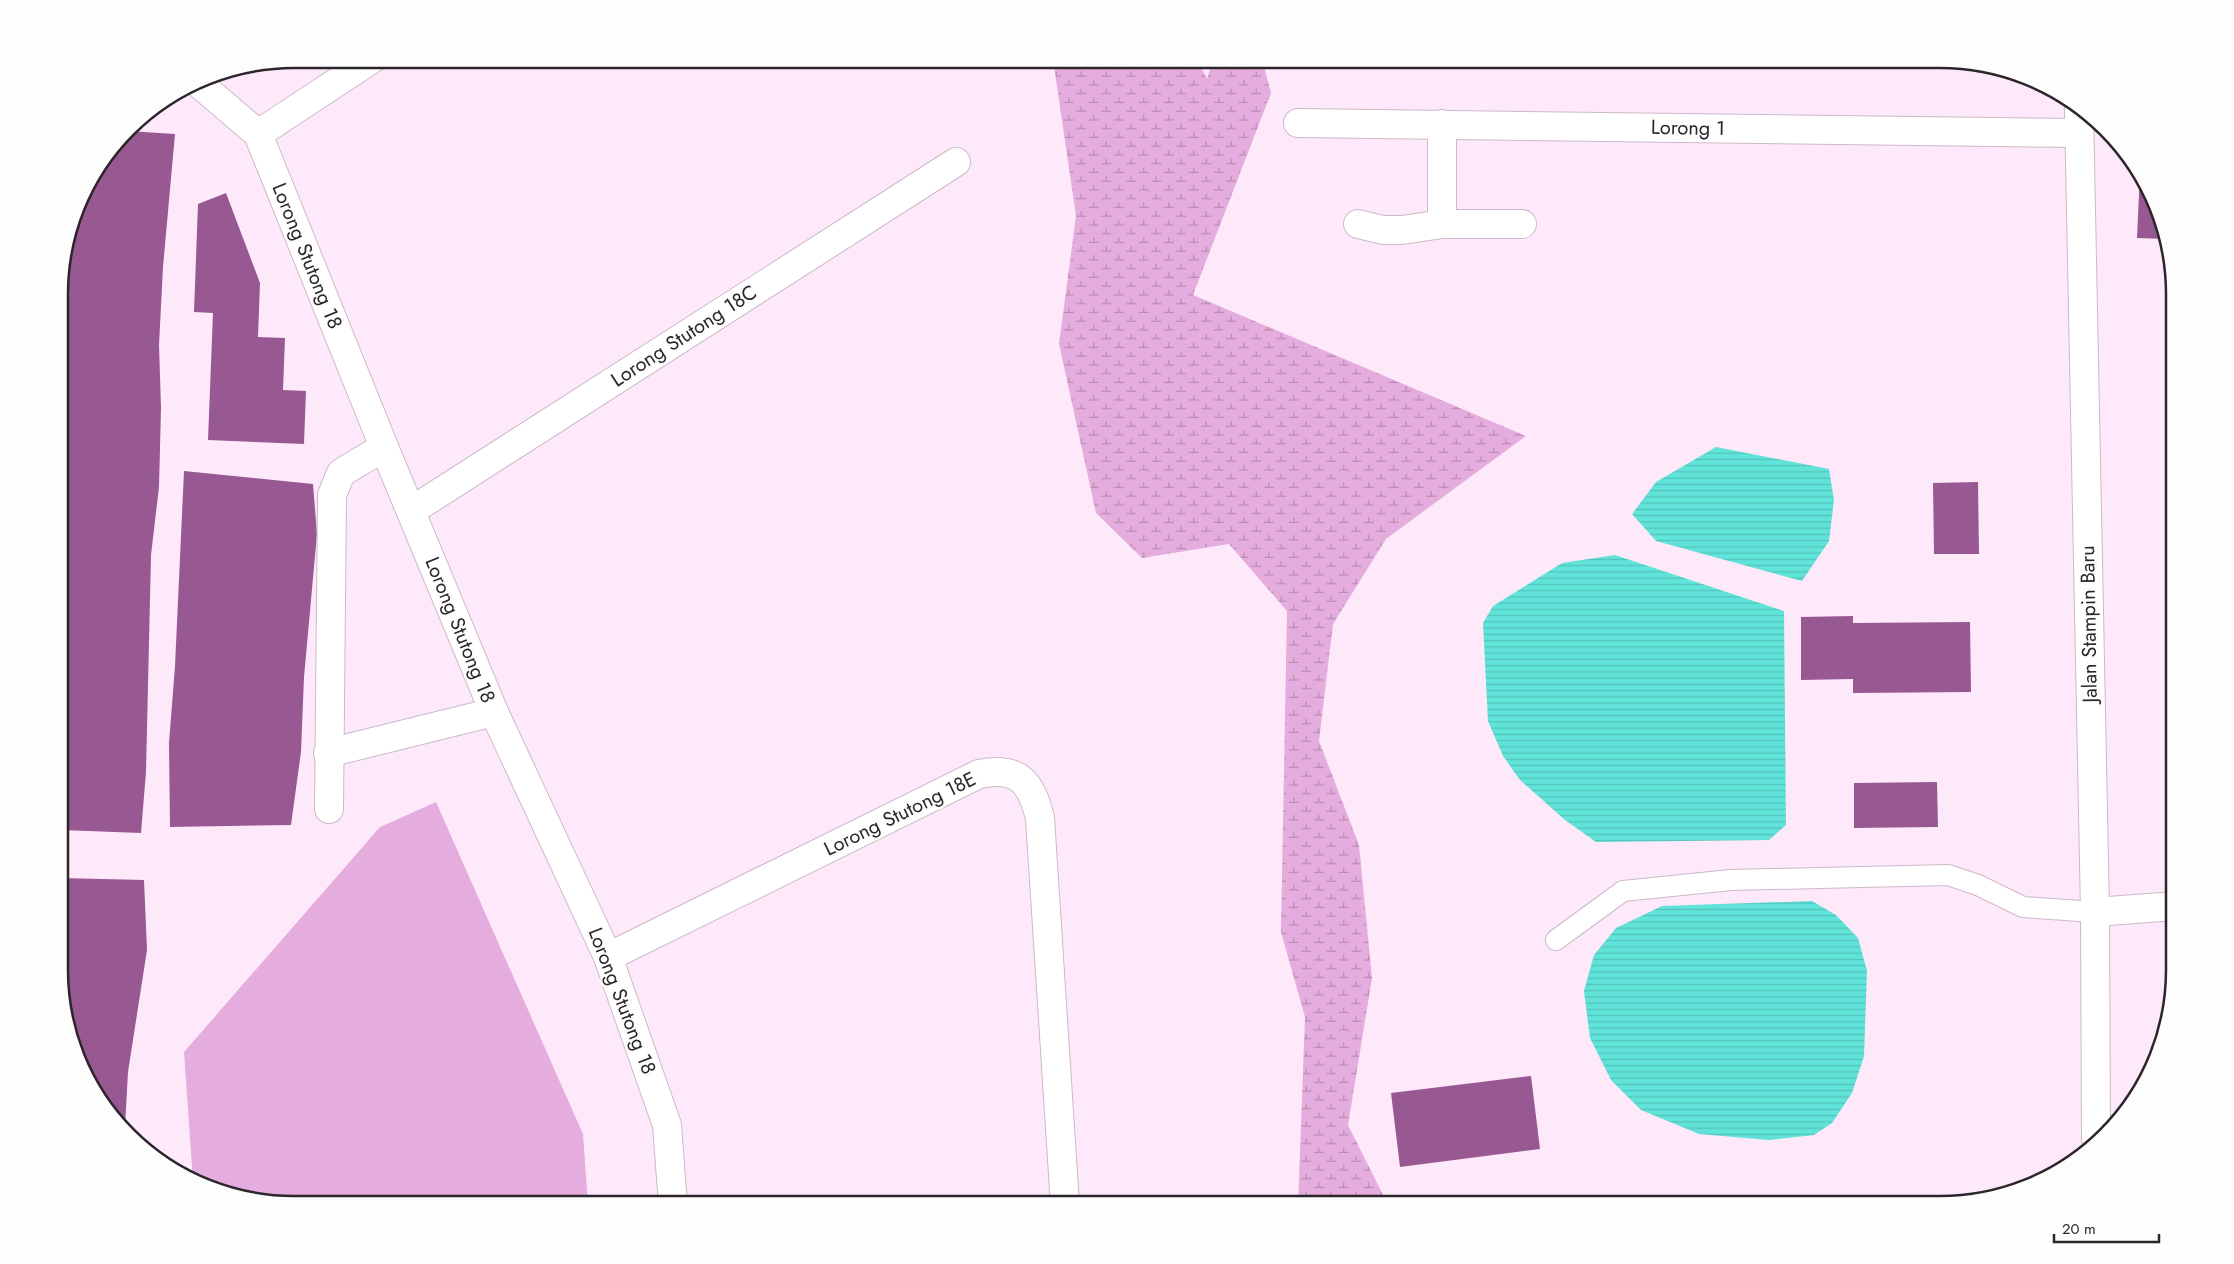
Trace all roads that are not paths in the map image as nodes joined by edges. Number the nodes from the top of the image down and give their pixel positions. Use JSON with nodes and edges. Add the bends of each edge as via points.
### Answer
{"nodes":[{"id":1,"x":358,"y":68,"type":"edge"},
{"id":2,"x":203,"y":87,"type":"edge"},
{"id":3,"x":2079,"y":121,"type":"edge"},
{"id":4,"x":1298,"y":123,"type":"dead end"},
{"id":5,"x":1442,"y":124,"type":"junction"},
{"id":6,"x":258,"y":134,"type":"junction"},
{"id":7,"x":956,"y":162,"type":"dead end"},
{"id":8,"x":1358,"y":224,"type":"dead end"},
{"id":9,"x":1442,"y":224,"type":"junction"},
{"id":10,"x":1522,"y":224,"type":"dead end"},
{"id":11,"x":384,"y":447,"type":"junction"},
{"id":12,"x":412,"y":511,"type":"junction"},
{"id":13,"x":494,"y":712,"type":"junction"},
{"id":14,"x":328,"y":752,"type":"junction"},
{"id":15,"x":329,"y":808,"type":"dead end"},
{"id":16,"x":2166,"y":907,"type":"edge"},
{"id":17,"x":2096,"y":912,"type":"junction"},
{"id":18,"x":1556,"y":940,"type":"dead end"},
{"id":19,"x":608,"y":957,"type":"junction"},
{"id":20,"x":2096,"y":1134,"type":"edge"},
{"id":21,"x":672,"y":1196,"type":"edge"},
{"id":22,"x":1063,"y":1196,"type":"edge"}],
"edges":[{"from":1,"to":6,"type":"street"},
{"from":2,"to":6,"type":"street","name":"Lorong Stutong 18"},
{"from":3,"to":5,"type":"street","name":"Lorong 1"},
{"from":3,"to":17,"type":"street","name":"Jalan Stampin Baru"},
{"from":4,"to":5,"type":"street","name":"Lorong 1"},
{"from":5,"to":9,"type":"street"},
{"from":6,"to":11,"type":"street","name":"Lorong Stutong 18"},
{"from":7,"to":12,"type":"street","name":"Lorong Stutong 18C"},
{"from":8,"to":9,"type":"street","via":[[1383,230],[1402,230]]},
{"from":9,"to":10,"type":"street"},
{"from":11,"to":12,"type":"street","name":"Lorong Stutong 18"},
{"from":11,"to":14,"type":"street","via":[[341,473],[332,496]]},
{"from":12,"to":13,"type":"street","name":"Lorong Stutong 18"},
{"from":13,"to":14,"type":"street"},
{"from":13,"to":19,"type":"street","name":"Lorong Stutong 18"},
{"from":14,"to":15,"type":"street"},
{"from":16,"to":17,"type":"street"},
{"from":17,"to":18,"type":"lane","via":[[2023,908],[1978,884],[1948,875],[1731,880],[1622,891]]},
{"from":17,"to":20,"type":"street","name":"Jalan Stampin Baru"},
{"from":19,"to":21,"type":"street","name":"Lorong Stutong 18","via":[[667,1125]]},
{"from":19,"to":22,"type":"street","name":"Lorong Stutong 18E","via":[[979,774],[1004,771],[1023,780],[1034,795],[1040,818]]}]}
